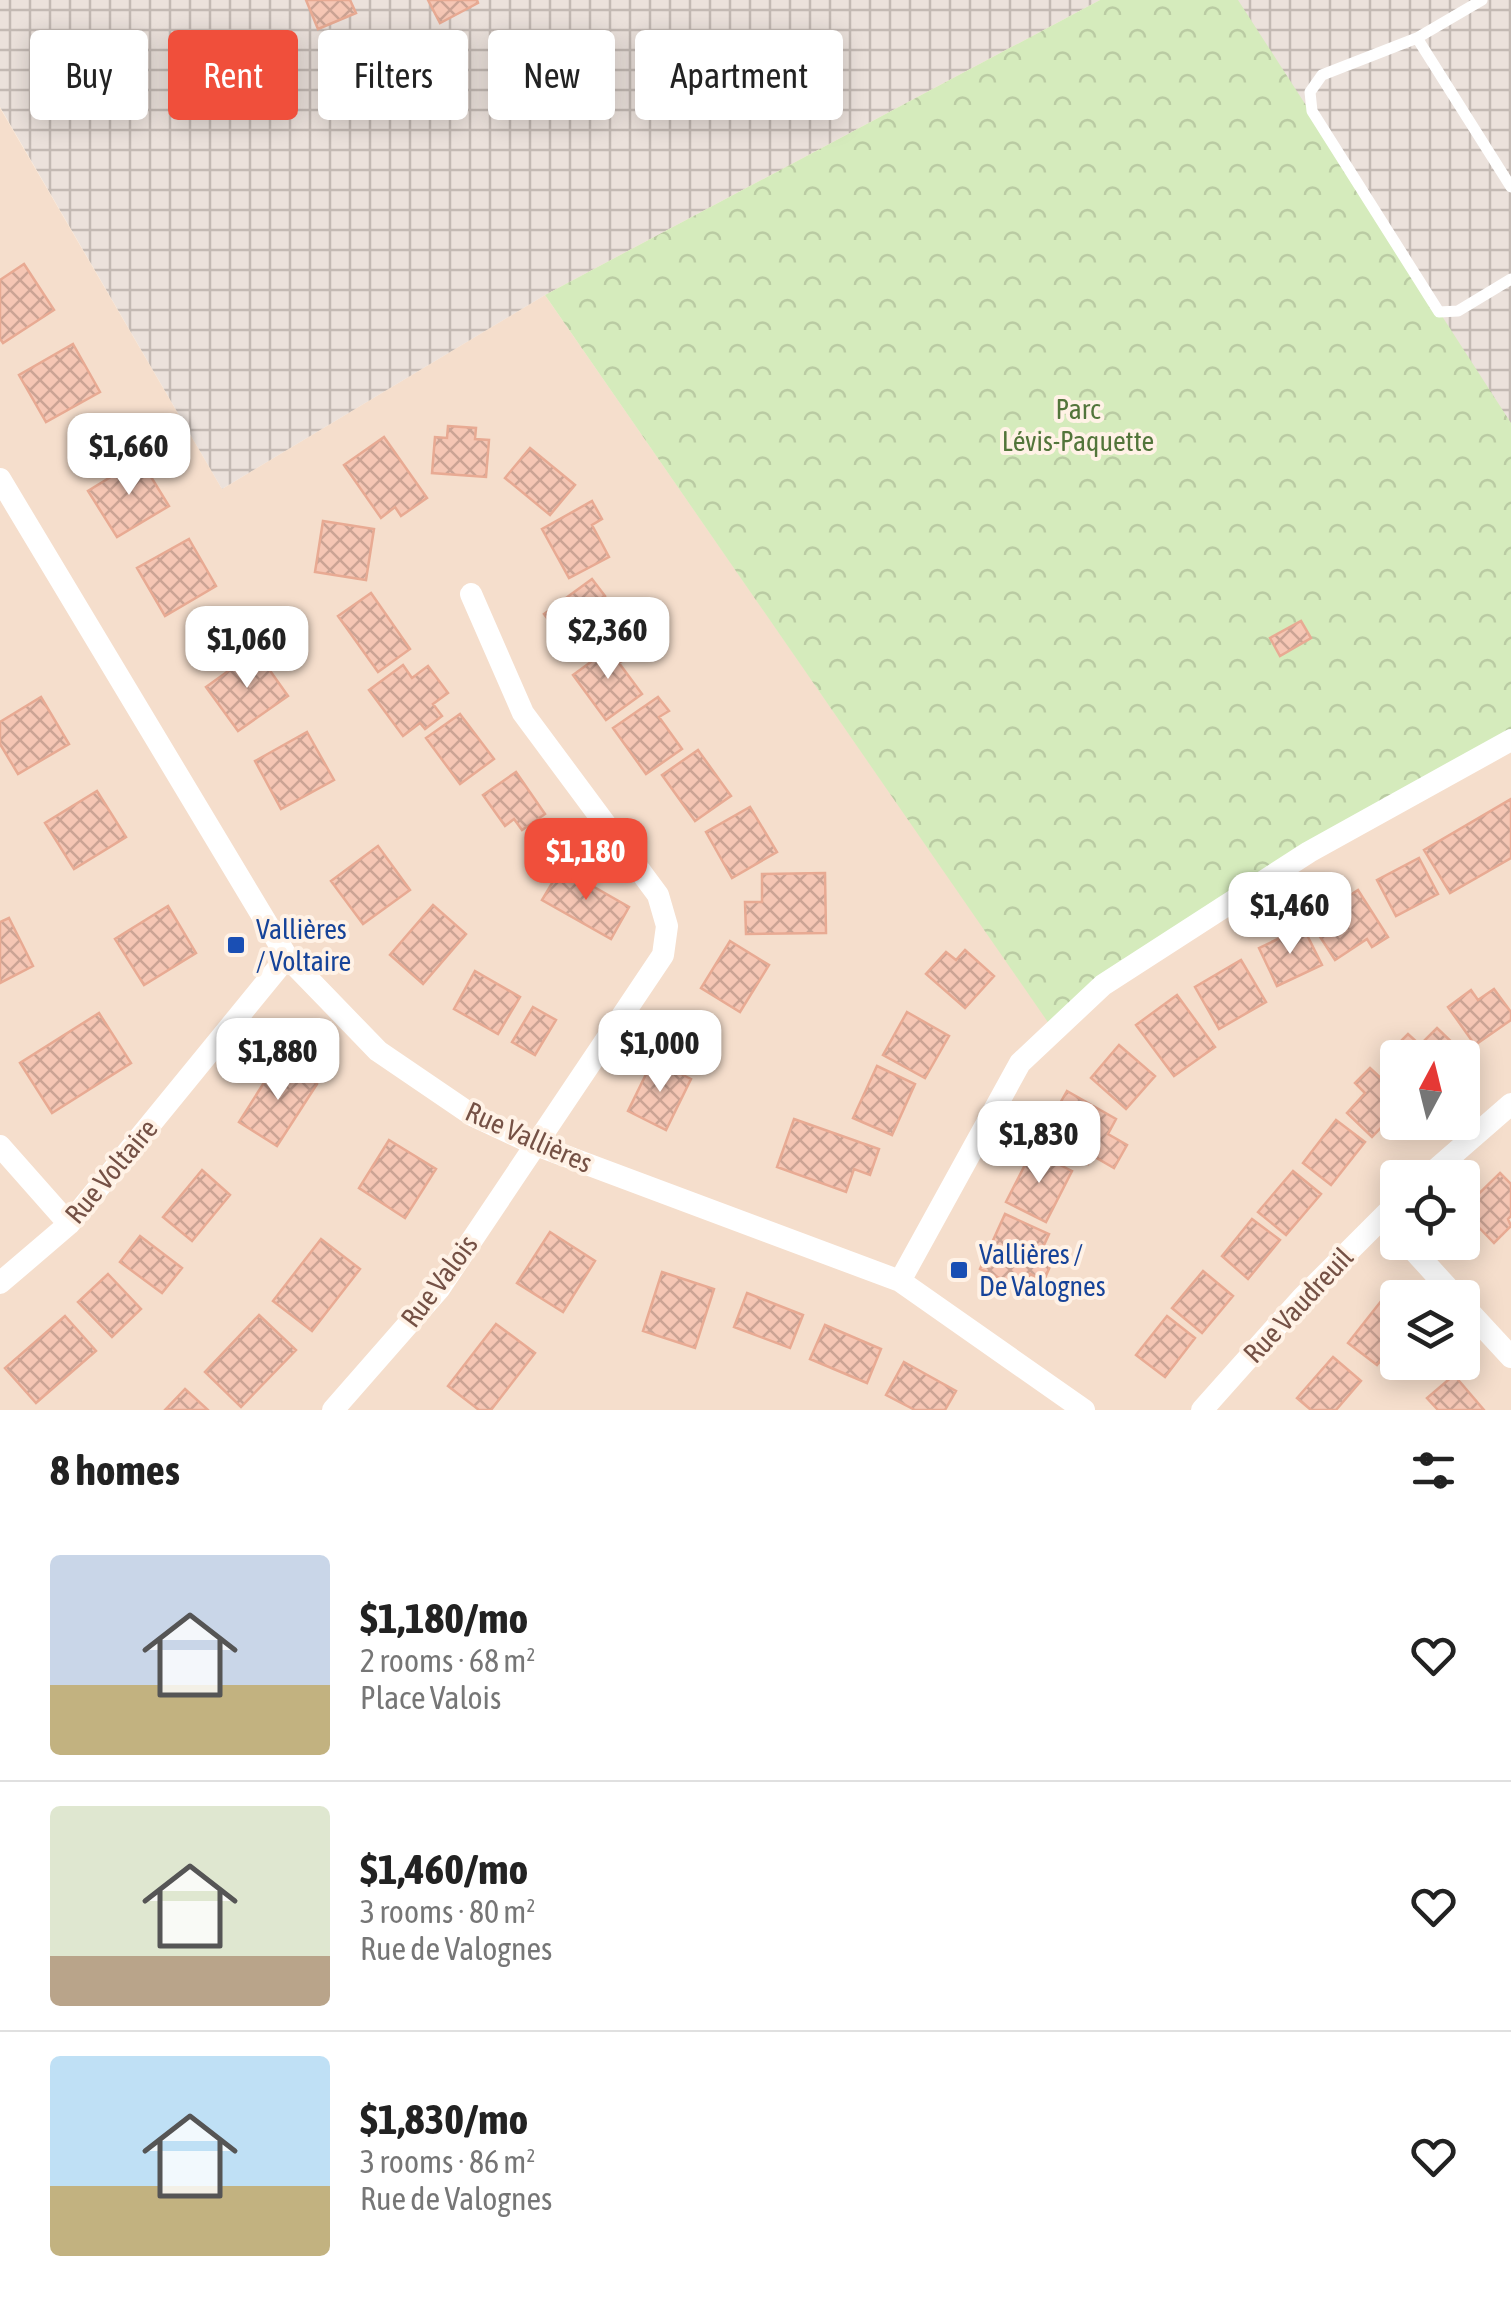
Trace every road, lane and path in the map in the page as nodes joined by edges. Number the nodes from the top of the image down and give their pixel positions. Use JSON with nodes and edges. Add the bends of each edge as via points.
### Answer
{"nodes":[{"id":1,"x":1482,"y":0,"type":"edge"},
{"id":2,"x":1417,"y":38,"type":"junction"},
{"id":3,"x":1511,"y":187,"type":"edge"},
{"id":4,"x":1511,"y":279,"type":"edge"},
{"id":5,"x":0,"y":479,"type":"edge"},
{"id":6,"x":471,"y":594,"type":"dead end"},
{"id":7,"x":1511,"y":740,"type":"edge"},
{"id":8,"x":287,"y":956,"type":"junction"},
{"id":9,"x":1511,"y":1104,"type":"edge"},
{"id":10,"x":536,"y":1145,"type":"junction"},
{"id":11,"x":0,"y":1146,"type":"edge"},
{"id":12,"x":1447,"y":1160,"type":"edge"},
{"id":13,"x":68,"y":1224,"type":"junction"},
{"id":14,"x":1380,"y":1229,"type":"edge"},
{"id":15,"x":1422,"y":1260,"type":"edge"},
{"id":16,"x":1441,"y":1280,"type":"edge"},
{"id":17,"x":900,"y":1281,"type":"junction"},
{"id":18,"x":0,"y":1283,"type":"edge"},
{"id":19,"x":1480,"y":1323,"type":"edge"},
{"id":20,"x":1511,"y":1356,"type":"edge"},
{"id":21,"x":333,"y":1410,"type":"edge"},
{"id":22,"x":1084,"y":1410,"type":"edge"},
{"id":23,"x":1202,"y":1410,"type":"edge"}],
"edges":[{"from":1,"to":2,"type":"lane"},
{"from":2,"to":3,"type":"lane"},
{"from":2,"to":4,"type":"lane","via":[[1322,75],[1310,92],[1312,111],[1439,312],[1458,311]]},
{"from":5,"to":8,"type":"street","name":"Rue Vallières"},
{"from":6,"to":10,"type":"street","name":"Rue Valois","via":[[523,713],[658,895],[667,926],[663,954]]},
{"from":7,"to":17,"type":"street","via":[[1309,852],[1103,986],[1020,1063]]},
{"from":8,"to":10,"type":"street","name":"Rue Vallières","via":[[378,1051],[472,1115]]},
{"from":8,"to":13,"type":"street","name":"Rue Voltaire"},
{"from":9,"to":12,"type":"street"},
{"from":10,"to":17,"type":"street","name":"Rue Vallières"},
{"from":10,"to":21,"type":"street","name":"Rue Valois","via":[[439,1289]]},
{"from":11,"to":13,"type":"street"},
{"from":13,"to":18,"type":"street","name":"Rue Voltaire"},
{"from":14,"to":23,"type":"street","name":"Rue Vaudreuil"},
{"from":15,"to":16,"type":"street"},
{"from":17,"to":22,"type":"street","name":"Rue Vallières"},
{"from":19,"to":20,"type":"street"}]}
